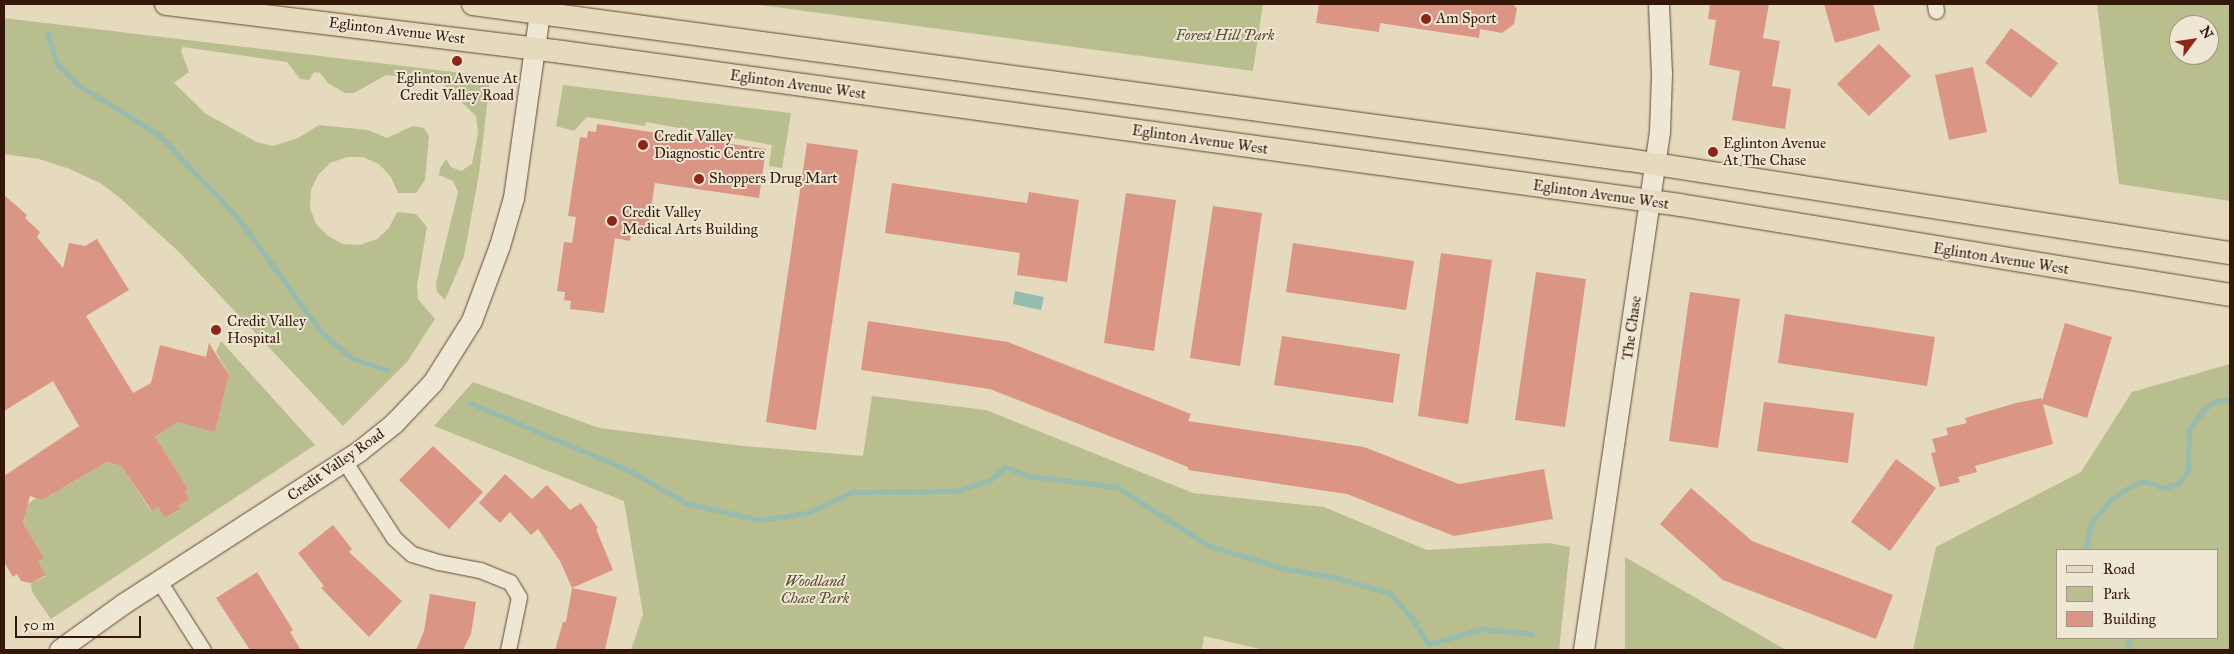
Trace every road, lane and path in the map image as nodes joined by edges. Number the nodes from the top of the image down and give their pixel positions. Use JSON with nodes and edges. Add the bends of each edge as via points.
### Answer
{"nodes":[{"id":1,"x":166,"y":4,"type":"edge"},
{"id":2,"x":473,"y":4,"type":"edge"},
{"id":3,"x":1659,"y":4,"type":"edge"},
{"id":4,"x":541,"y":8,"type":"edge"},
{"id":5,"x":535,"y":49,"type":"junction"},
{"id":6,"x":1655,"y":164,"type":"junction"},
{"id":7,"x":1650,"y":201,"type":"junction"},
{"id":8,"x":2230,"y":253,"type":"edge"},
{"id":9,"x":2230,"y":295,"type":"edge"},
{"id":10,"x":345,"y":462,"type":"junction"},
{"id":11,"x":159,"y":582,"type":"junction"},
{"id":12,"x":60,"y":650,"type":"edge"},
{"id":13,"x":203,"y":650,"type":"edge"},
{"id":14,"x":508,"y":650,"type":"edge"},
{"id":15,"x":1584,"y":650,"type":"edge"}],
"edges":[{"from":1,"to":5,"type":"main road","name":"Eglinton Avenue West"},
{"from":2,"to":4,"type":"main road"},
{"from":3,"to":6,"type":"street","name":"The Chase","via":[[1662,74]]},
{"from":4,"to":5,"type":"street","name":"Credit Valley Road"},
{"from":4,"to":6,"type":"main road"},
{"from":5,"to":7,"type":"main road","name":"Eglinton Avenue West"},
{"from":5,"to":10,"type":"street","name":"Credit Valley Road","via":[[514,198],[472,320],[447,364],[418,400],[377,439]]},
{"from":6,"to":7,"type":"street","name":"The Chase"},
{"from":6,"to":8,"type":"main road"},
{"from":7,"to":9,"type":"main road","name":"Eglinton Avenue West"},
{"from":7,"to":15,"type":"street","name":"The Chase"},
{"from":10,"to":11,"type":"street","name":"Credit Valley Road"},
{"from":10,"to":14,"type":"street","via":[[394,538],[412,554],[480,570],[510,582],[519,597]]},
{"from":11,"to":12,"type":"street","name":"Credit Valley Road"},
{"from":11,"to":13,"type":"street"}]}
